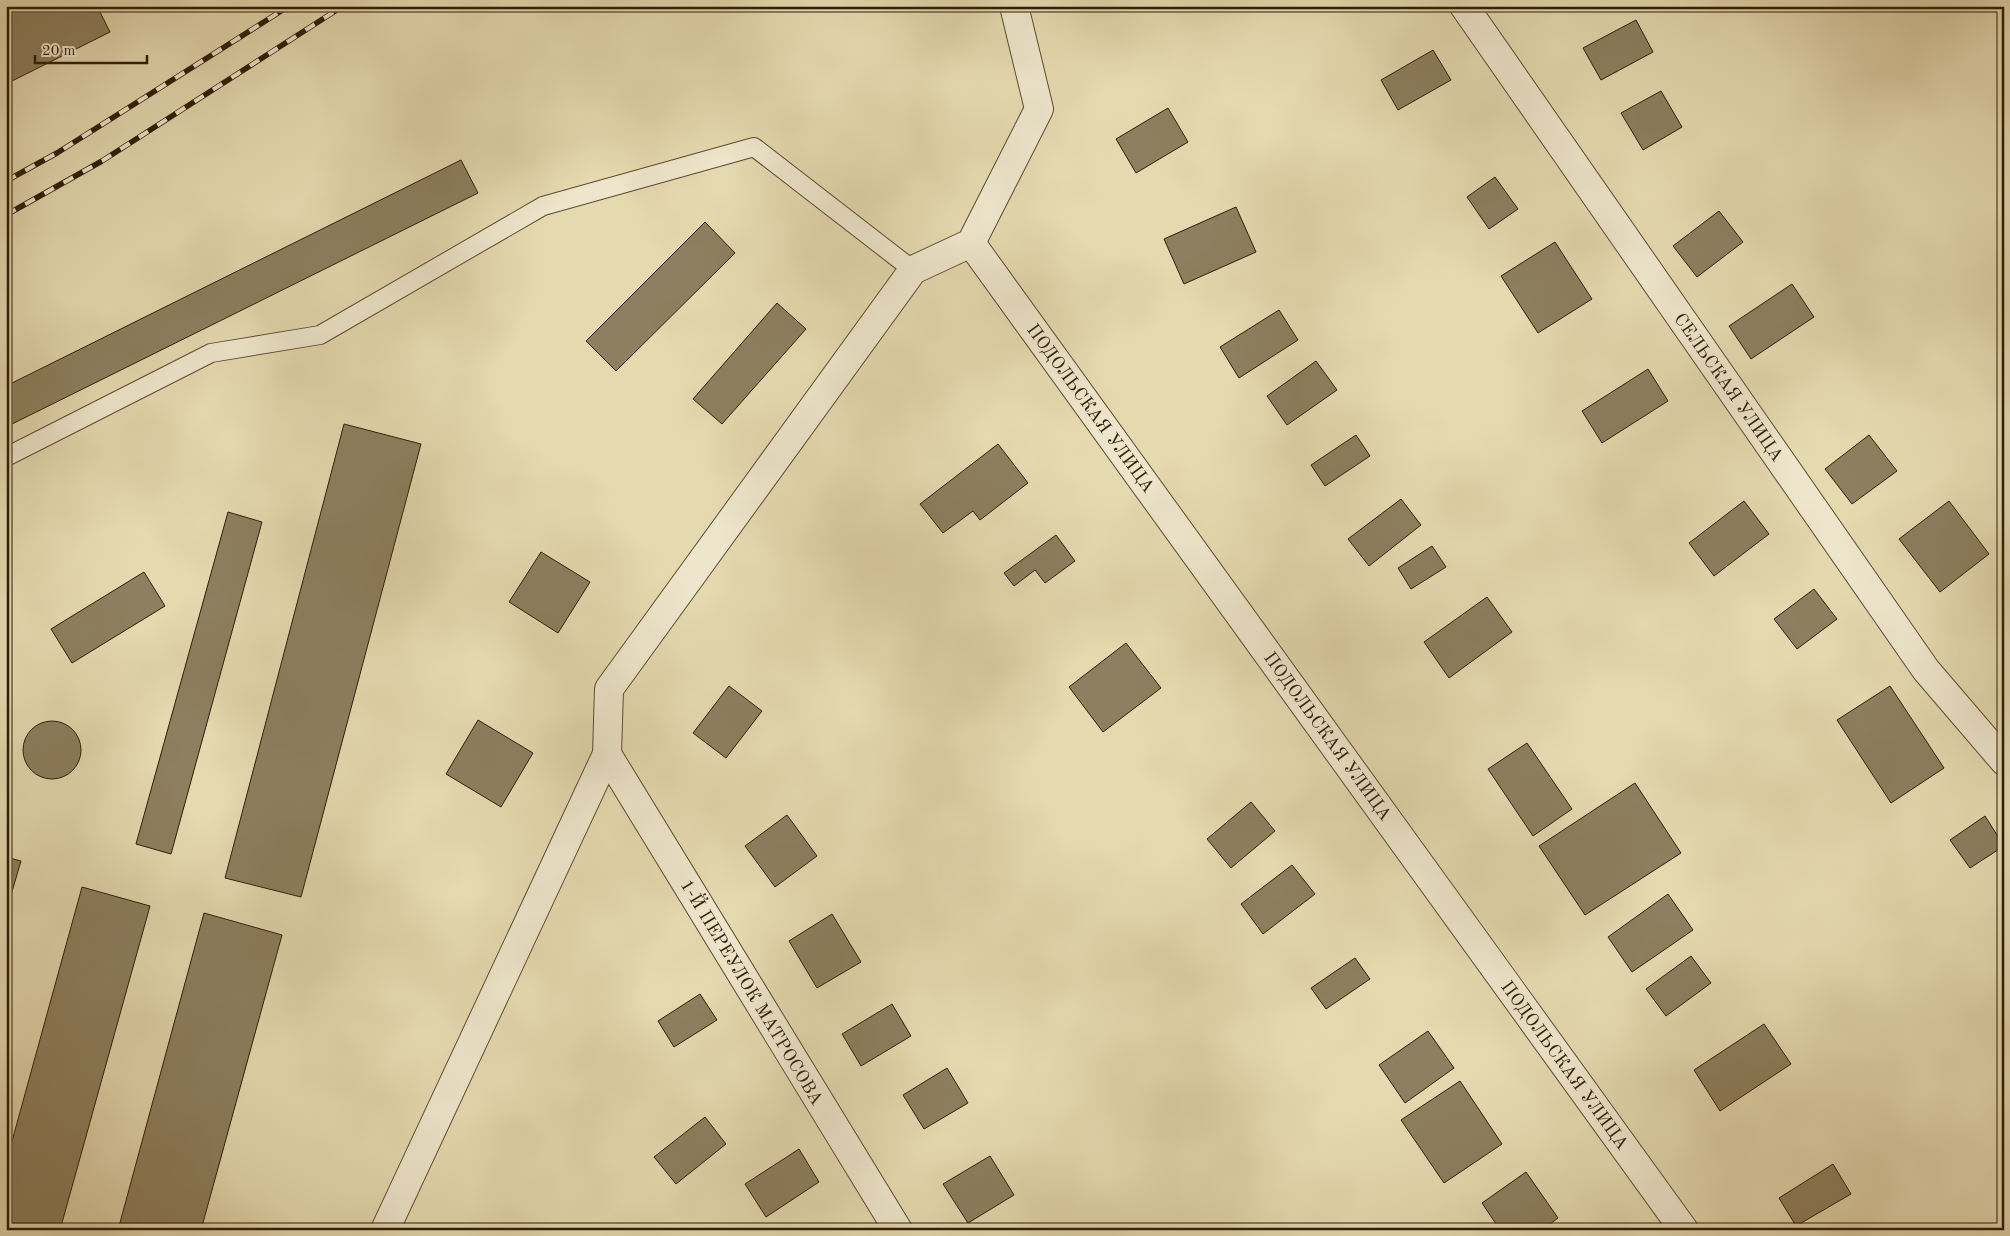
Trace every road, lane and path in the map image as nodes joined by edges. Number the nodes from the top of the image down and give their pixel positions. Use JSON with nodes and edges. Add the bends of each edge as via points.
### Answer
{"nodes":[{"id":1,"x":1014,"y":6,"type":"edge"},
{"id":2,"x":1464,"y":6,"type":"edge"},
{"id":3,"x":971,"y":243,"type":"junction"},
{"id":4,"x":913,"y":270,"type":"junction"},
{"id":5,"x":6,"y":457,"type":"edge"},
{"id":6,"x":607,"y":754,"type":"junction"},
{"id":7,"x":2004,"y":761,"type":"edge"},
{"id":8,"x":385,"y":1230,"type":"edge"},
{"id":9,"x":898,"y":1230,"type":"edge"},
{"id":10,"x":1684,"y":1230,"type":"edge"}],
"edges":[{"from":1,"to":3,"type":"street","via":[[1039,109]]},
{"from":2,"to":7,"type":"street","name":"СЕЛЬСКАЯ УЛИЦА","via":[[1926,670]]},
{"from":3,"to":4,"type":"street"},
{"from":3,"to":10,"type":"street","name":"ПОДОЛЬСКАЯ УЛИЦА"},
{"from":4,"to":5,"type":"lane","via":[[754,147],[543,206],[320,335],[211,353]]},
{"from":4,"to":6,"type":"street","via":[[609,689]]},
{"from":6,"to":8,"type":"street"},
{"from":6,"to":9,"type":"street","name":"1-Й ПЕРЕУЛОК МАТРОСОВА"}]}
